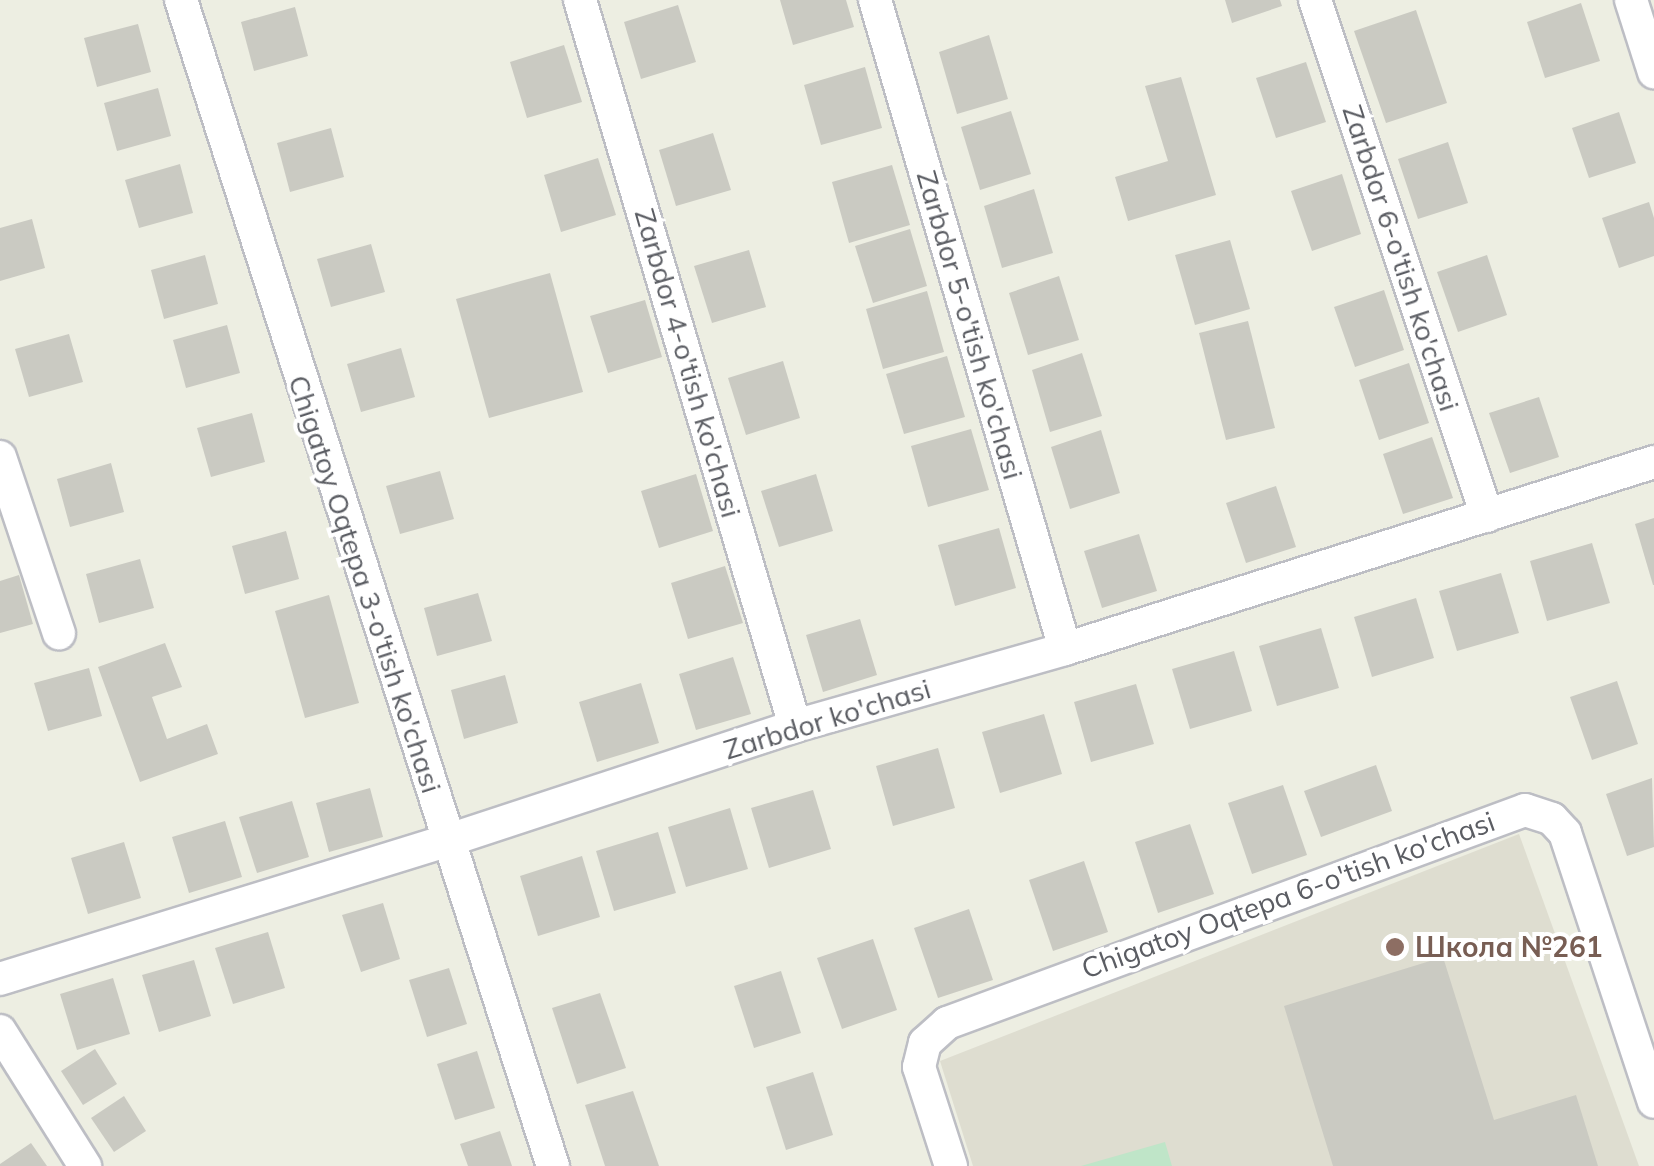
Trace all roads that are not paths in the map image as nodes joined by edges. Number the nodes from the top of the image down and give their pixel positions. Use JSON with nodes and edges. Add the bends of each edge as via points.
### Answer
{"nodes":[{"id":1,"x":181,"y":0,"type":"edge"},
{"id":2,"x":580,"y":0,"type":"edge"},
{"id":3,"x":875,"y":0,"type":"edge"},
{"id":4,"x":1316,"y":0,"type":"edge"},
{"id":5,"x":1630,"y":0,"type":"edge"},
{"id":6,"x":1654,"y":72,"type":"edge"},
{"id":7,"x":0,"y":457,"type":"edge"},
{"id":8,"x":1654,"y":462,"type":"edge"},
{"id":9,"x":1487,"y":516,"type":"junction"},
{"id":10,"x":59,"y":633,"type":"dead end"},
{"id":11,"x":1065,"y":649,"type":"junction"},
{"id":12,"x":795,"y":726,"type":"junction"},
{"id":13,"x":446,"y":841,"type":"junction"},
{"id":14,"x":0,"y":978,"type":"edge"},
{"id":15,"x":0,"y":1030,"type":"edge"},
{"id":16,"x":1654,"y":1102,"type":"edge"},
{"id":17,"x":85,"y":1166,"type":"edge"},
{"id":18,"x":553,"y":1166,"type":"edge"},
{"id":19,"x":950,"y":1166,"type":"edge"}],
"edges":[{"from":1,"to":13,"type":"street","name":"Chigatoy Oqtepa 3-o'tish ko'chasi"},
{"from":2,"to":12,"type":"street","name":"Zarbdor 4-o'tish ko'chasi"},
{"from":3,"to":11,"type":"street","name":"Zarbdor 5-o'tish ko'chasi"},
{"from":4,"to":9,"type":"street","name":"Zarbdor 6-o'tish ko'chasi"},
{"from":5,"to":6,"type":"street"},
{"from":7,"to":10,"type":"street"},
{"from":8,"to":9,"type":"street","name":"Zarbdor ko'chasi"},
{"from":9,"to":11,"type":"street","name":"Zarbdor ko'chasi"},
{"from":11,"to":12,"type":"street","name":"Zarbdor ko'chasi"},
{"from":12,"to":13,"type":"street","name":"Zarbdor ko'chasi"},
{"from":13,"to":14,"type":"street","name":"Zarbdor ko'chasi"},
{"from":13,"to":18,"type":"street","name":"Chigatoy Oqtepa 3-o'tish ko'chasi"},
{"from":15,"to":17,"type":"street"},
{"from":16,"to":19,"type":"street","name":"Chigatoy Oqtepa 6-o'tish ko'chasi","via":[[1565,832],[1544,814],[1524,810],[940,1027],[925,1043],[919,1067]]}]}
